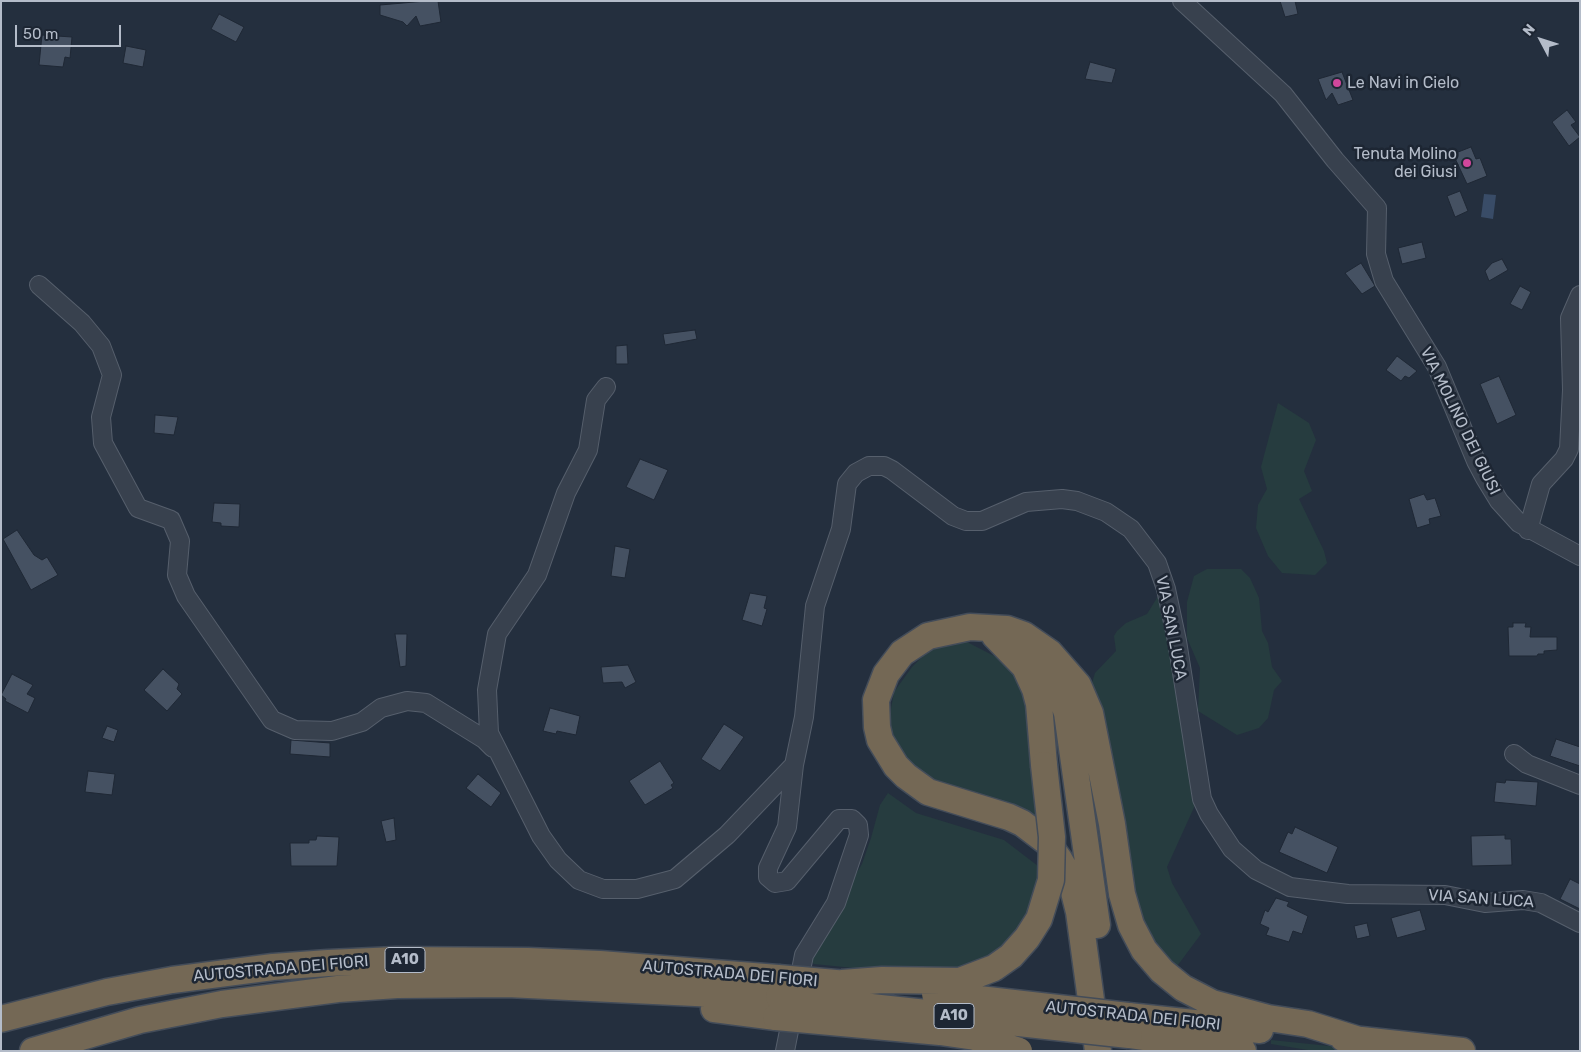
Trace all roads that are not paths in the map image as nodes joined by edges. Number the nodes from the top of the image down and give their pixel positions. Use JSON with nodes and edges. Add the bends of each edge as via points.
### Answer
{"nodes":[{"id":1,"x":1182,"y":1,"type":"edge"},
{"id":2,"x":39,"y":285,"type":"dead end"},
{"id":3,"x":1580,"y":295,"type":"edge"},
{"id":4,"x":606,"y":387,"type":"dead end"},
{"id":5,"x":1528,"y":530,"type":"junction"},
{"id":6,"x":1580,"y":556,"type":"edge"},
{"id":7,"x":970,"y":627,"type":"junction"},
{"id":8,"x":996,"y":636,"type":"junction"},
{"id":9,"x":1514,"y":754,"type":"dead end"},
{"id":10,"x":502,"y":758,"type":"junction"},
{"id":11,"x":794,"y":766,"type":"junction"},
{"id":12,"x":1580,"y":785,"type":"edge"},
{"id":13,"x":1580,"y":923,"type":"edge"},
{"id":14,"x":842,"y":983,"type":"junction"},
{"id":15,"x":778,"y":997,"type":"junction"},
{"id":16,"x":1,"y":1020,"type":"edge"},
{"id":17,"x":1125,"y":1034,"type":"edge"},
{"id":18,"x":1360,"y":1040,"type":"junction"},
{"id":19,"x":44,"y":1047,"type":"edge"},
{"id":20,"x":785,"y":1051,"type":"edge"},
{"id":21,"x":1019,"y":1051,"type":"edge"},
{"id":22,"x":1098,"y":1051,"type":"edge"},
{"id":23,"x":1243,"y":1051,"type":"edge"},
{"id":24,"x":1462,"y":1051,"type":"edge"}],
"edges":[{"from":1,"to":5,"type":"street","name":"VIA MOLINO DEI GIUSI","via":[[1283,94],[1377,208],[1376,254],[1384,281],[1437,366],[1485,478],[1508,513]]},
{"from":2,"to":10,"type":"street","via":[[82,323],[101,346],[112,375],[101,417],[103,442],[138,508],[171,520],[180,542],[177,574],[186,596],[272,720],[295,730],[332,731],[362,722],[381,708],[407,701],[426,703],[484,739]]},
{"from":3,"to":5,"type":"street","via":[[1570,318],[1572,390],[1569,449],[1541,484]]},
{"from":4,"to":10,"type":"street","via":[[596,400],[588,450],[566,493],[536,576],[497,634],[486,690],[489,733]]},
{"from":5,"to":6,"type":"street","name":"VIA MOLINO DEI GIUSI"},
{"from":7,"to":8,"type":"highway"},
{"from":7,"to":18,"type":"highway","via":[[994,627],[1024,635],[1050,653],[1078,685],[1090,713],[1122,894],[1131,924],[1144,950],[1162,971],[1183,988],[1212,1003],[1268,1018],[1308,1024]]},
{"from":7,"to":22,"type":"highway","via":[[928,636],[894,663],[876,700],[880,740],[896,766],[928,792],[1022,823],[1047,842],[1059,859],[1071,880],[1079,912]]},
{"from":8,"to":14,"type":"highway","bridge":true,"via":[[1025,667],[1039,704],[1052,837],[1051,880],[1039,919],[1011,956],[994,968],[960,981]]},
{"from":8,"to":17,"type":"highway","via":[[1026,650],[1040,662],[1063,698],[1108,1008]]},
{"from":9,"to":12,"type":"street","via":[[1527,764]]},
{"from":10,"to":11,"type":"street","via":[[541,836],[558,860],[579,880],[603,889],[637,889],[675,880],[727,835]]},
{"from":11,"to":13,"type":"street","name":"VIA SAN LUCA","via":[[804,717],[815,606],[841,529],[845,491],[856,473],[869,466],[884,466],[953,516],[966,521],[982,521],[1026,502],[1047,499],[1077,501],[1119,520],[1141,540],[1157,563],[1177,641],[1202,799],[1232,849],[1256,870],[1290,887],[1348,894],[1445,895],[1485,903],[1523,900],[1541,903]]},
{"from":11,"to":20,"type":"street","name":"VIA SAN LUCA","via":[[784,836],[768,868],[771,880],[779,884],[787,881],[839,819],[852,819],[860,830],[836,903],[804,955]]},
{"from":14,"to":15,"type":"highway","name":"AUTOSTRADA DEI FIORI","number":"A10","bridge":true},
{"from":14,"to":17,"type":"highway","name":"AUTOSTRADA DEI FIORI","number":"A10","bridge":true},
{"from":15,"to":16,"type":"highway","name":"AUTOSTRADA DEI FIORI","number":"A10","via":[[600,964],[386,960],[273,967],[172,980],[36,1009]]},
{"from":15,"to":17,"type":"highway","name":"AUTOSTRADA DEI FIORI","number":"A10","bridge":true},
{"from":15,"to":19,"type":"highway","name":"AUTOSTRADA DEI FIORI","number":"A10","via":[[596,987],[447,984],[338,989],[231,1003],[140,1020]]},
{"from":15,"to":21,"type":"highway","bridge":true,"via":[[975,1038]]},
{"from":17,"to":18,"type":"highway","name":"AUTOSTRADA DEI FIORI","number":"A10"},
{"from":17,"to":23,"type":"highway","name":"AUTOSTRADA DEI FIORI","number":"A10"},
{"from":18,"to":24,"type":"highway","name":"AUTOSTRADA DEI FIORI","number":"A10"}]}
